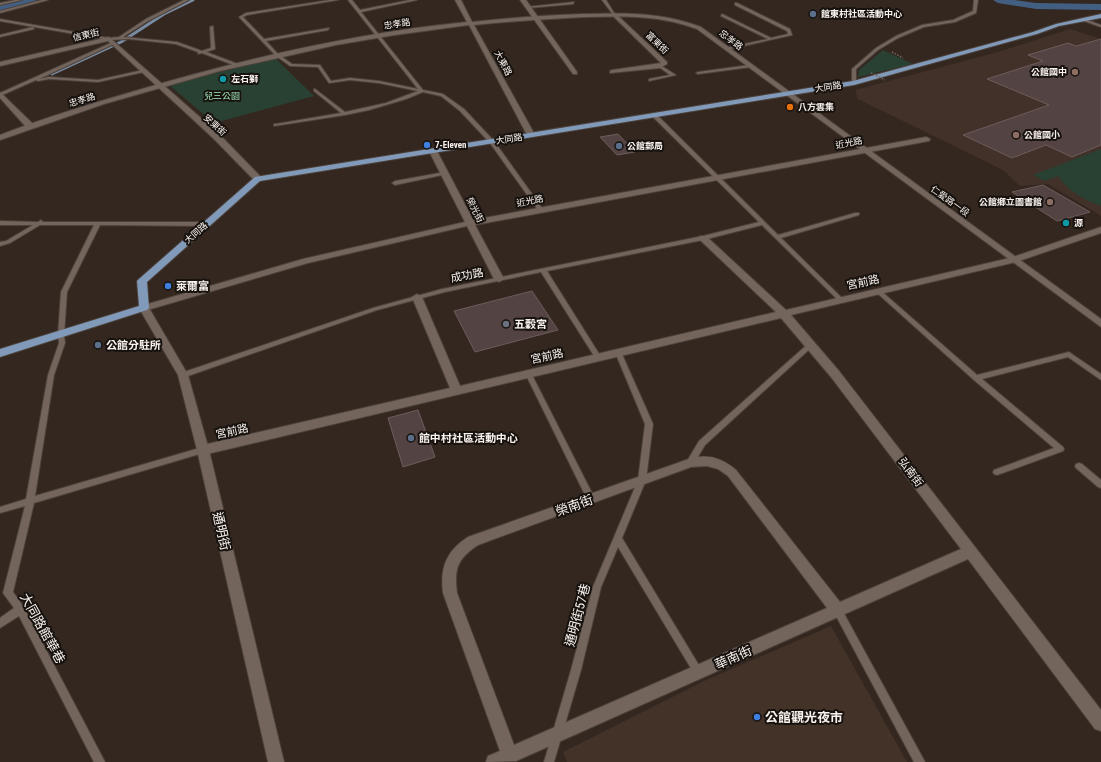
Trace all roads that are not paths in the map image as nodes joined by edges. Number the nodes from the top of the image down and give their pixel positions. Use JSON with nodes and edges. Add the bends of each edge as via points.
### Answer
{"nodes":[{"id":1,"x":20,"y":0,"type":"edge"},
{"id":2,"x":46,"y":0,"type":"edge"},
{"id":3,"x":187,"y":0,"type":"edge"},
{"id":4,"x":336,"y":0,"type":"edge"},
{"id":5,"x":350,"y":0,"type":"edge"},
{"id":6,"x":415,"y":0,"type":"edge"},
{"id":7,"x":458,"y":0,"type":"edge"},
{"id":8,"x":522,"y":0,"type":"edge"},
{"id":9,"x":604,"y":0,"type":"edge"},
{"id":10,"x":976,"y":0,"type":"edge"},
{"id":11,"x":0,"y":4,"type":"edge"},
{"id":12,"x":573,"y":4,"type":"dead end"},
{"id":13,"x":736,"y":4,"type":"dead end"},
{"id":14,"x":528,"y":7,"type":"junction"},
{"id":15,"x":358,"y":10,"type":"junction"},
{"id":16,"x":0,"y":12,"type":"edge"},
{"id":17,"x":615,"y":15,"type":"junction"},
{"id":18,"x":722,"y":15,"type":"dead end"},
{"id":19,"x":1101,"y":16,"type":"edge"},
{"id":20,"x":535,"y":18,"type":"junction"},
{"id":21,"x":1082,"y":19,"type":"junction"},
{"id":22,"x":0,"y":20,"type":"edge"},
{"id":23,"x":471,"y":23,"type":"junction"},
{"id":24,"x":1101,"y":26,"type":"edge"},
{"id":25,"x":37,"y":27,"type":"junction"},
{"id":26,"x":212,"y":27,"type":"dead end"},
{"id":27,"x":328,"y":29,"type":"dead end"},
{"id":28,"x":0,"y":36,"type":"edge"},
{"id":29,"x":378,"y":37,"type":"junction"},
{"id":30,"x":119,"y":38,"type":"junction"},
{"id":31,"x":769,"y":38,"type":"junction"},
{"id":32,"x":264,"y":40,"type":"junction"},
{"id":33,"x":111,"y":41,"type":"junction"},
{"id":34,"x":727,"y":48,"type":"junction"},
{"id":35,"x":199,"y":53,"type":"junction"},
{"id":36,"x":277,"y":55,"type":"junction"},
{"id":37,"x":0,"y":64,"type":"edge"},
{"id":38,"x":237,"y":65,"type":"junction"},
{"id":39,"x":660,"y":66,"type":"junction"},
{"id":40,"x":750,"y":66,"type":"junction"},
{"id":41,"x":143,"y":71,"type":"junction"},
{"id":42,"x":612,"y":72,"type":"dead end"},
{"id":43,"x":575,"y":73,"type":"dead end"},
{"id":44,"x":698,"y":73,"type":"dead end"},
{"id":45,"x":32,"y":80,"type":"junction"},
{"id":46,"x":650,"y":80,"type":"dead end"},
{"id":47,"x":854,"y":83,"type":"junction"},
{"id":48,"x":159,"y":85,"type":"junction"},
{"id":49,"x":316,"y":90,"type":"dead end"},
{"id":50,"x":422,"y":91,"type":"junction"},
{"id":51,"x":787,"y":94,"type":"junction"},
{"id":52,"x":0,"y":95,"type":"edge"},
{"id":53,"x":344,"y":114,"type":"junction"},
{"id":54,"x":655,"y":116,"type":"junction"},
{"id":55,"x":276,"y":125,"type":"dead end"},
{"id":56,"x":30,"y":126,"type":"junction"},
{"id":57,"x":531,"y":135,"type":"junction"},
{"id":58,"x":0,"y":138,"type":"edge"},
{"id":59,"x":926,"y":139,"type":"dead end"},
{"id":60,"x":492,"y":142,"type":"junction"},
{"id":61,"x":864,"y":150,"type":"junction"},
{"id":62,"x":432,"y":151,"type":"junction"},
{"id":63,"x":445,"y":173,"type":"junction"},
{"id":64,"x":717,"y":178,"type":"junction"},
{"id":65,"x":258,"y":179,"type":"junction"},
{"id":66,"x":395,"y":183,"type":"dead end"},
{"id":67,"x":540,"y":209,"type":"junction"},
{"id":68,"x":857,"y":214,"type":"dead end"},
{"id":69,"x":41,"y":222,"type":"junction"},
{"id":70,"x":0,"y":223,"type":"edge"},
{"id":71,"x":98,"y":223,"type":"junction"},
{"id":72,"x":470,"y":223,"type":"junction"},
{"id":73,"x":763,"y":223,"type":"junction"},
{"id":74,"x":206,"y":224,"type":"junction"},
{"id":75,"x":1101,"y":230,"type":"edge"},
{"id":76,"x":777,"y":237,"type":"junction"},
{"id":77,"x":703,"y":238,"type":"junction"},
{"id":78,"x":0,"y":244,"type":"edge"},
{"id":79,"x":1013,"y":260,"type":"junction"},
{"id":80,"x":543,"y":270,"type":"junction"},
{"id":81,"x":499,"y":279,"type":"junction"},
{"id":82,"x":878,"y":290,"type":"junction"},
{"id":83,"x":417,"y":297,"type":"junction"},
{"id":84,"x":840,"y":300,"type":"junction"},
{"id":85,"x":144,"y":308,"type":"junction"},
{"id":86,"x":783,"y":313,"type":"junction"},
{"id":87,"x":1101,"y":324,"type":"edge"},
{"id":88,"x":61,"y":335,"type":"junction"},
{"id":89,"x":811,"y":345,"type":"junction"},
{"id":90,"x":618,"y":352,"type":"junction"},
{"id":91,"x":0,"y":353,"type":"edge"},
{"id":92,"x":598,"y":357,"type":"junction"},
{"id":93,"x":528,"y":373,"type":"junction"},
{"id":94,"x":183,"y":375,"type":"junction"},
{"id":95,"x":976,"y":378,"type":"junction"},
{"id":96,"x":1101,"y":378,"type":"edge"},
{"id":97,"x":456,"y":390,"type":"junction"},
{"id":98,"x":202,"y":450,"type":"junction"},
{"id":99,"x":690,"y":463,"type":"junction"},
{"id":100,"x":1079,"y":466,"type":"dead end"},
{"id":101,"x":997,"y":472,"type":"dead end"},
{"id":102,"x":642,"y":480,"type":"junction"},
{"id":103,"x":1101,"y":485,"type":"edge"},
{"id":104,"x":591,"y":499,"type":"junction"},
{"id":105,"x":30,"y":501,"type":"junction"},
{"id":106,"x":0,"y":510,"type":"edge"},
{"id":107,"x":618,"y":538,"type":"junction"},
{"id":108,"x":971,"y":551,"type":"junction"},
{"id":109,"x":20,"y":609,"type":"junction"},
{"id":110,"x":838,"y":611,"type":"junction"},
{"id":111,"x":0,"y":624,"type":"edge"},
{"id":112,"x":698,"y":672,"type":"junction"},
{"id":113,"x":1101,"y":723,"type":"edge"},
{"id":114,"x":558,"y":734,"type":"junction"},
{"id":115,"x":510,"y":755,"type":"junction"},
{"id":116,"x":100,"y":762,"type":"edge"},
{"id":117,"x":276,"y":762,"type":"edge"},
{"id":118,"x":494,"y":762,"type":"edge"},
{"id":119,"x":549,"y":762,"type":"edge"},
{"id":120,"x":920,"y":762,"type":"edge"}],
"edges":[{"from":1,"to":11,"type":"lane"},
{"from":2,"to":16,"type":"lane"},
{"from":3,"to":30,"type":"lane","via":[[147,20]]},
{"from":4,"to":32,"type":"lane","via":[[246,14],[241,17]]},
{"from":5,"to":15,"type":"lane"},
{"from":6,"to":15,"type":"lane"},
{"from":7,"to":23,"type":"street","name":"大東路"},
{"from":8,"to":14,"type":"street"},
{"from":9,"to":17,"type":"lane"},
{"from":10,"to":47,"type":"lane","via":[[975,12],[954,21],[923,26],[881,47],[854,69]]},
{"from":12,"to":14,"type":"lane"},
{"from":13,"to":31,"type":"lane","via":[[789,30],[790,35]]},
{"from":14,"to":20,"type":"street"},
{"from":15,"to":29,"type":"lane"},
{"from":17,"to":20,"type":"street","name":"忠孝路"},
{"from":17,"to":34,"type":"street","name":"忠孝路","via":[[657,16],[688,23]]},
{"from":17,"to":39,"type":"street","name":"富東街","via":[[665,63]]},
{"from":18,"to":31,"type":"lane"},
{"from":19,"to":21,"type":"main road","name":"大同路"},
{"from":20,"to":23,"type":"street","name":"忠孝路"},
{"from":20,"to":43,"type":"street"},
{"from":21,"to":24,"type":"lane"},
{"from":21,"to":47,"type":"main road","name":"大同路"},
{"from":22,"to":25,"type":"lane"},
{"from":23,"to":29,"type":"street","name":"忠孝路"},
{"from":23,"to":57,"type":"street","name":"大東路"},
{"from":25,"to":28,"type":"lane"},
{"from":25,"to":33,"type":"lane"},
{"from":26,"to":35,"type":"lane","via":[[213,48]]},
{"from":27,"to":32,"type":"lane"},
{"from":29,"to":36,"type":"street","name":"忠孝路"},
{"from":29,"to":50,"type":"lane"},
{"from":30,"to":33,"type":"lane"},
{"from":30,"to":35,"type":"lane","via":[[177,43]]},
{"from":31,"to":34,"type":"lane"},
{"from":32,"to":36,"type":"lane"},
{"from":33,"to":37,"type":"street","name":"信東街"},
{"from":33,"to":41,"type":"street","name":"信東街"},
{"from":33,"to":45,"type":"lane"},
{"from":34,"to":40,"type":"street","name":"忠孝路"},
{"from":35,"to":38,"type":"lane"},
{"from":36,"to":38,"type":"street","name":"忠孝路"},
{"from":36,"to":50,"type":"lane","via":[[291,65],[319,66],[330,82],[350,78]]},
{"from":38,"to":48,"type":"street","name":"忠孝路"},
{"from":39,"to":42,"type":"street","name":"富東街"},
{"from":39,"to":46,"type":"lane","via":[[674,75]]},
{"from":40,"to":44,"type":"lane"},
{"from":40,"to":51,"type":"street","name":"忠孝路"},
{"from":41,"to":45,"type":"lane","via":[[98,81],[49,78]]},
{"from":41,"to":48,"type":"street","name":"信東街"},
{"from":45,"to":52,"type":"lane"},
{"from":47,"to":51,"type":"main road","name":"大同路"},
{"from":48,"to":56,"type":"street","name":"忠孝路"},
{"from":48,"to":65,"type":"street","name":"安東街","via":[[216,136]]},
{"from":49,"to":53,"type":"lane"},
{"from":50,"to":53,"type":"lane","via":[[407,98]]},
{"from":50,"to":60,"type":"lane","via":[[442,95],[462,110]]},
{"from":51,"to":54,"type":"main road","name":"大同路"},
{"from":51,"to":61,"type":"street","name":"仁愛路一段"},
{"from":52,"to":56,"type":"street"},
{"from":53,"to":55,"type":"lane"},
{"from":54,"to":57,"type":"main road","name":"大同路"},
{"from":54,"to":64,"type":"lane"},
{"from":56,"to":58,"type":"street","name":"忠孝路"},
{"from":57,"to":60,"type":"main road","name":"大同路"},
{"from":59,"to":61,"type":"street","name":"近光路"},
{"from":60,"to":62,"type":"main road","name":"大同路"},
{"from":60,"to":67,"type":"lane"},
{"from":61,"to":64,"type":"street","name":"近光路"},
{"from":61,"to":79,"type":"street","name":"仁愛路一段"},
{"from":62,"to":63,"type":"street","name":"榮光街"},
{"from":62,"to":65,"type":"main road","name":"大同路"},
{"from":63,"to":66,"type":"lane"},
{"from":63,"to":72,"type":"street","name":"榮光街"},
{"from":64,"to":67,"type":"street","name":"近光路"},
{"from":64,"to":73,"type":"lane"},
{"from":65,"to":74,"type":"main road","name":"大同路"},
{"from":67,"to":72,"type":"street","name":"近光路"},
{"from":68,"to":76,"type":"lane"},
{"from":69,"to":70,"type":"lane"},
{"from":69,"to":71,"type":"lane"},
{"from":69,"to":78,"type":"lane","via":[[8,242]]},
{"from":71,"to":74,"type":"lane"},
{"from":71,"to":88,"type":"lane","name":"大同路館華巷","via":[[64,292]]},
{"from":72,"to":81,"type":"street","name":"榮光街"},
{"from":72,"to":85,"type":"street","name":"近光路","via":[[306,261]]},
{"from":73,"to":76,"type":"lane"},
{"from":73,"to":77,"type":"lane","name":"成功路"},
{"from":74,"to":85,"type":"main road","name":"大同路","via":[[142,281]]},
{"from":75,"to":79,"type":"street","name":"宮前路"},
{"from":76,"to":84,"type":"lane"},
{"from":77,"to":80,"type":"lane","name":"成功路"},
{"from":77,"to":86,"type":"street","name":"弘南街"},
{"from":79,"to":82,"type":"street","name":"宮前路"},
{"from":79,"to":87,"type":"street","name":"仁愛路一段"},
{"from":80,"to":81,"type":"lane","name":"成功路"},
{"from":80,"to":92,"type":"lane"},
{"from":81,"to":83,"type":"lane","name":"成功路"},
{"from":82,"to":84,"type":"street","name":"宮前路"},
{"from":82,"to":95,"type":"lane"},
{"from":83,"to":94,"type":"lane","name":"成功路"},
{"from":83,"to":97,"type":"street"},
{"from":84,"to":86,"type":"street","name":"宮前路"},
{"from":85,"to":88,"type":"main road"},
{"from":85,"to":94,"type":"street","name":"通明街"},
{"from":86,"to":89,"type":"street","name":"弘南街"},
{"from":86,"to":90,"type":"street","name":"宮前路"},
{"from":88,"to":91,"type":"main road"},
{"from":88,"to":105,"type":"lane","name":"大同路館華巷","via":[[62,343],[51,375]]},
{"from":89,"to":99,"type":"lane","via":[[702,443]]},
{"from":89,"to":108,"type":"street","name":"弘南街"},
{"from":90,"to":92,"type":"street","name":"宮前路"},
{"from":90,"to":102,"type":"lane","name":"通明街57巷","via":[[649,424]]},
{"from":92,"to":93,"type":"street","name":"宮前路"},
{"from":93,"to":97,"type":"street","name":"宮前路"},
{"from":93,"to":104,"type":"lane"},
{"from":94,"to":98,"type":"street","name":"通明街"},
{"from":95,"to":96,"type":"lane","via":[[1069,354]]},
{"from":95,"to":101,"type":"lane","via":[[1060,449]]},
{"from":97,"to":98,"type":"street","name":"宮前路"},
{"from":98,"to":105,"type":"lane","name":"宮前路"},
{"from":98,"to":117,"type":"street","name":"通明街"},
{"from":99,"to":102,"type":"street","name":"榮南街"},
{"from":99,"to":110,"type":"street","name":"榮南街","via":[[700,460],[712,461],[724,465],[732,473]]},
{"from":100,"to":103,"type":"lane"},
{"from":102,"to":104,"type":"street","name":"榮南街"},
{"from":102,"to":107,"type":"lane","name":"通明街57巷"},
{"from":104,"to":115,"type":"street","name":"榮南街","via":[[473,541],[453,556],[449,568],[450,593]]},
{"from":105,"to":106,"type":"lane","name":"宮前路"},
{"from":105,"to":109,"type":"lane","name":"大同路館華巷","via":[[8,593]]},
{"from":107,"to":112,"type":"lane"},
{"from":107,"to":114,"type":"lane","name":"通明街57巷","via":[[597,587]]},
{"from":108,"to":110,"type":"street","name":"華南街"},
{"from":108,"to":113,"type":"street","name":"弘南街"},
{"from":109,"to":111,"type":"lane"},
{"from":109,"to":116,"type":"lane","name":"大同路館華巷"},
{"from":110,"to":112,"type":"street","name":"華南街"},
{"from":110,"to":120,"type":"lane"},
{"from":112,"to":114,"type":"street","name":"華南街"},
{"from":114,"to":115,"type":"street","name":"華南街"},
{"from":114,"to":119,"type":"lane","name":"通明街57巷"},
{"from":115,"to":118,"type":"street","name":"華南街"}]}
